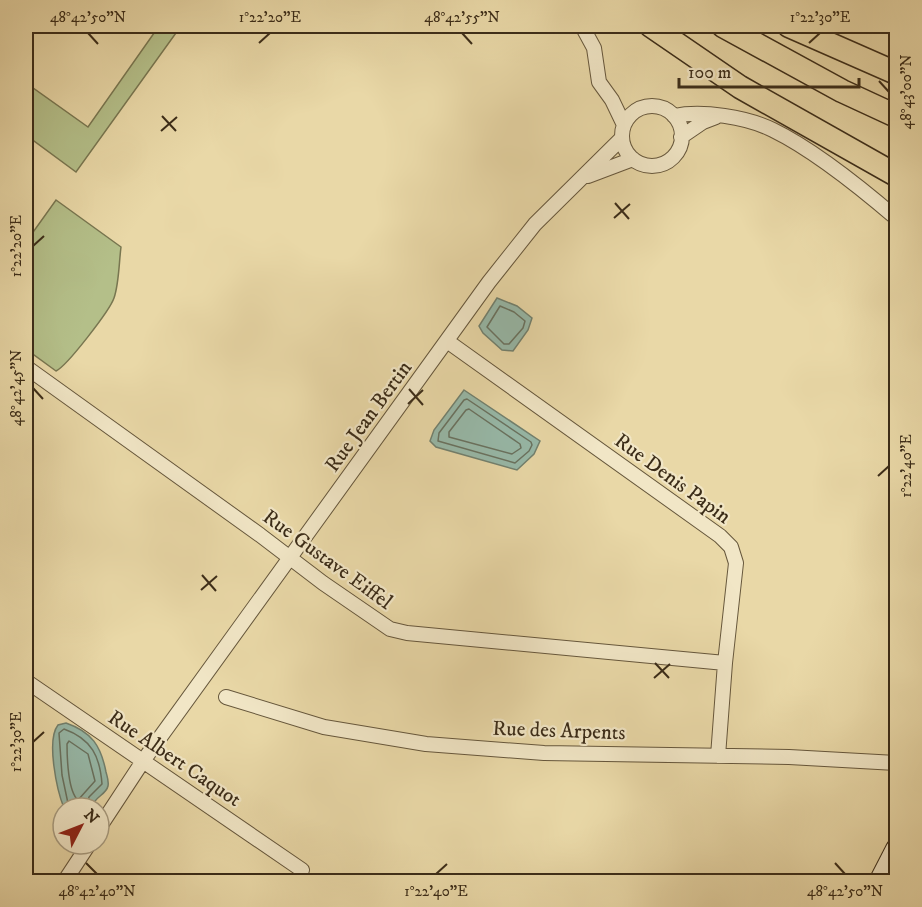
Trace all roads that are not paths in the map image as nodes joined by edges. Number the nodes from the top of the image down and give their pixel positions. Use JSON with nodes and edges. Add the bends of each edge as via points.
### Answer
{"nodes":[{"id":1,"x":582,"y":26,"type":"edge"},
{"id":2,"x":651,"y":26,"type":"edge"},
{"id":3,"x":708,"y":26,"type":"edge"},
{"id":4,"x":723,"y":26,"type":"edge"},
{"id":5,"x":739,"y":26,"type":"edge"},
{"id":6,"x":789,"y":26,"type":"edge"},
{"id":7,"x":897,"y":73,"type":"edge"},
{"id":8,"x":842,"y":91,"type":"junction"},
{"id":9,"x":612,"y":100,"type":"junction"},
{"id":10,"x":897,"y":109,"type":"edge"},
{"id":11,"x":636,"y":111,"type":"junction"},
{"id":12,"x":674,"y":116,"type":"junction"},
{"id":13,"x":718,"y":116,"type":"junction"},
{"id":14,"x":897,"y":116,"type":"edge"},
{"id":15,"x":623,"y":131,"type":"junction"},
{"id":16,"x":681,"y":137,"type":"junction"},
{"id":17,"x":633,"y":159,"type":"junction"},
{"id":18,"x":897,"y":175,"type":"edge"},
{"id":19,"x":581,"y":179,"type":"junction"},
{"id":20,"x":897,"y":218,"type":"edge"},
{"id":21,"x":447,"y":341,"type":"junction"},
{"id":22,"x":26,"y":367,"type":"edge"},
{"id":23,"x":290,"y":559,"type":"junction"},
{"id":24,"x":725,"y":663,"type":"junction"},
{"id":25,"x":26,"y":681,"type":"edge"},
{"id":26,"x":226,"y":697,"type":"dead end"},
{"id":27,"x":718,"y":756,"type":"junction"},
{"id":28,"x":143,"y":761,"type":"junction"},
{"id":29,"x":897,"y":763,"type":"edge"},
{"id":30,"x":111,"y":810,"type":"edge"},
{"id":31,"x":897,"y":849,"type":"edge"},
{"id":32,"x":80,"y":856,"type":"edge"},
{"id":33,"x":302,"y":870,"type":"dead end"},
{"id":34,"x":64,"y":882,"type":"edge"},
{"id":35,"x":879,"y":882,"type":"edge"}],
"edges":[{"from":1,"to":9,"type":"street","via":[[594,48],[599,82]]},
{"from":2,"to":18,"type":"main road","via":[[740,87]]},
{"from":3,"to":8,"type":"main road","via":[[801,76]]},
{"from":4,"to":8,"type":"main road"},
{"from":5,"to":10,"type":"main road"},
{"from":6,"to":7,"type":"main road"},
{"from":8,"to":14,"type":"main road"},
{"from":9,"to":11,"type":"street"},
{"from":9,"to":15,"type":"street"},
{"from":11,"to":12,"type":"street","via":[[660,108]]},
{"from":11,"to":15,"type":"street"},
{"from":12,"to":13,"type":"street"},
{"from":12,"to":16,"type":"street"},
{"from":13,"to":16,"type":"street"},
{"from":13,"to":20,"type":"street","via":[[772,130],[815,156]]},
{"from":15,"to":17,"type":"street","via":[[623,146]]},
{"from":15,"to":19,"type":"street","name":"Rue Jean Bertin"},
{"from":16,"to":17,"type":"street","via":[[677,153],[664,163],[648,166]]},
{"from":17,"to":19,"type":"street","name":"Rue Jean Bertin"},
{"from":19,"to":21,"type":"street","name":"Rue Jean Bertin","via":[[535,224]]},
{"from":21,"to":23,"type":"street","name":"Rue Jean Bertin"},
{"from":21,"to":24,"type":"street","name":"Rue Denis Papin","via":[[731,546],[736,563]]},
{"from":22,"to":23,"type":"street","name":"Rue Gustave Eiffel"},
{"from":23,"to":24,"type":"street","name":"Rue Gustave Eiffel","via":[[390,629]]},
{"from":23,"to":28,"type":"street","name":"Rue Jean Bertin"},
{"from":24,"to":27,"type":"street","name":"Rue Denis Papin"},
{"from":25,"to":28,"type":"street","name":"Rue Albert Caquot"},
{"from":26,"to":27,"type":"street","name":"Rue des Arpents","via":[[324,727],[426,744],[544,753]]},
{"from":27,"to":29,"type":"street","name":"Rue des Arpents"},
{"from":28,"to":30,"type":"street","name":"Rue Jean Bertin"},
{"from":28,"to":33,"type":"street","name":"Rue Albert Caquot"},
{"from":31,"to":35,"type":"street"},
{"from":32,"to":34,"type":"street"}]}
